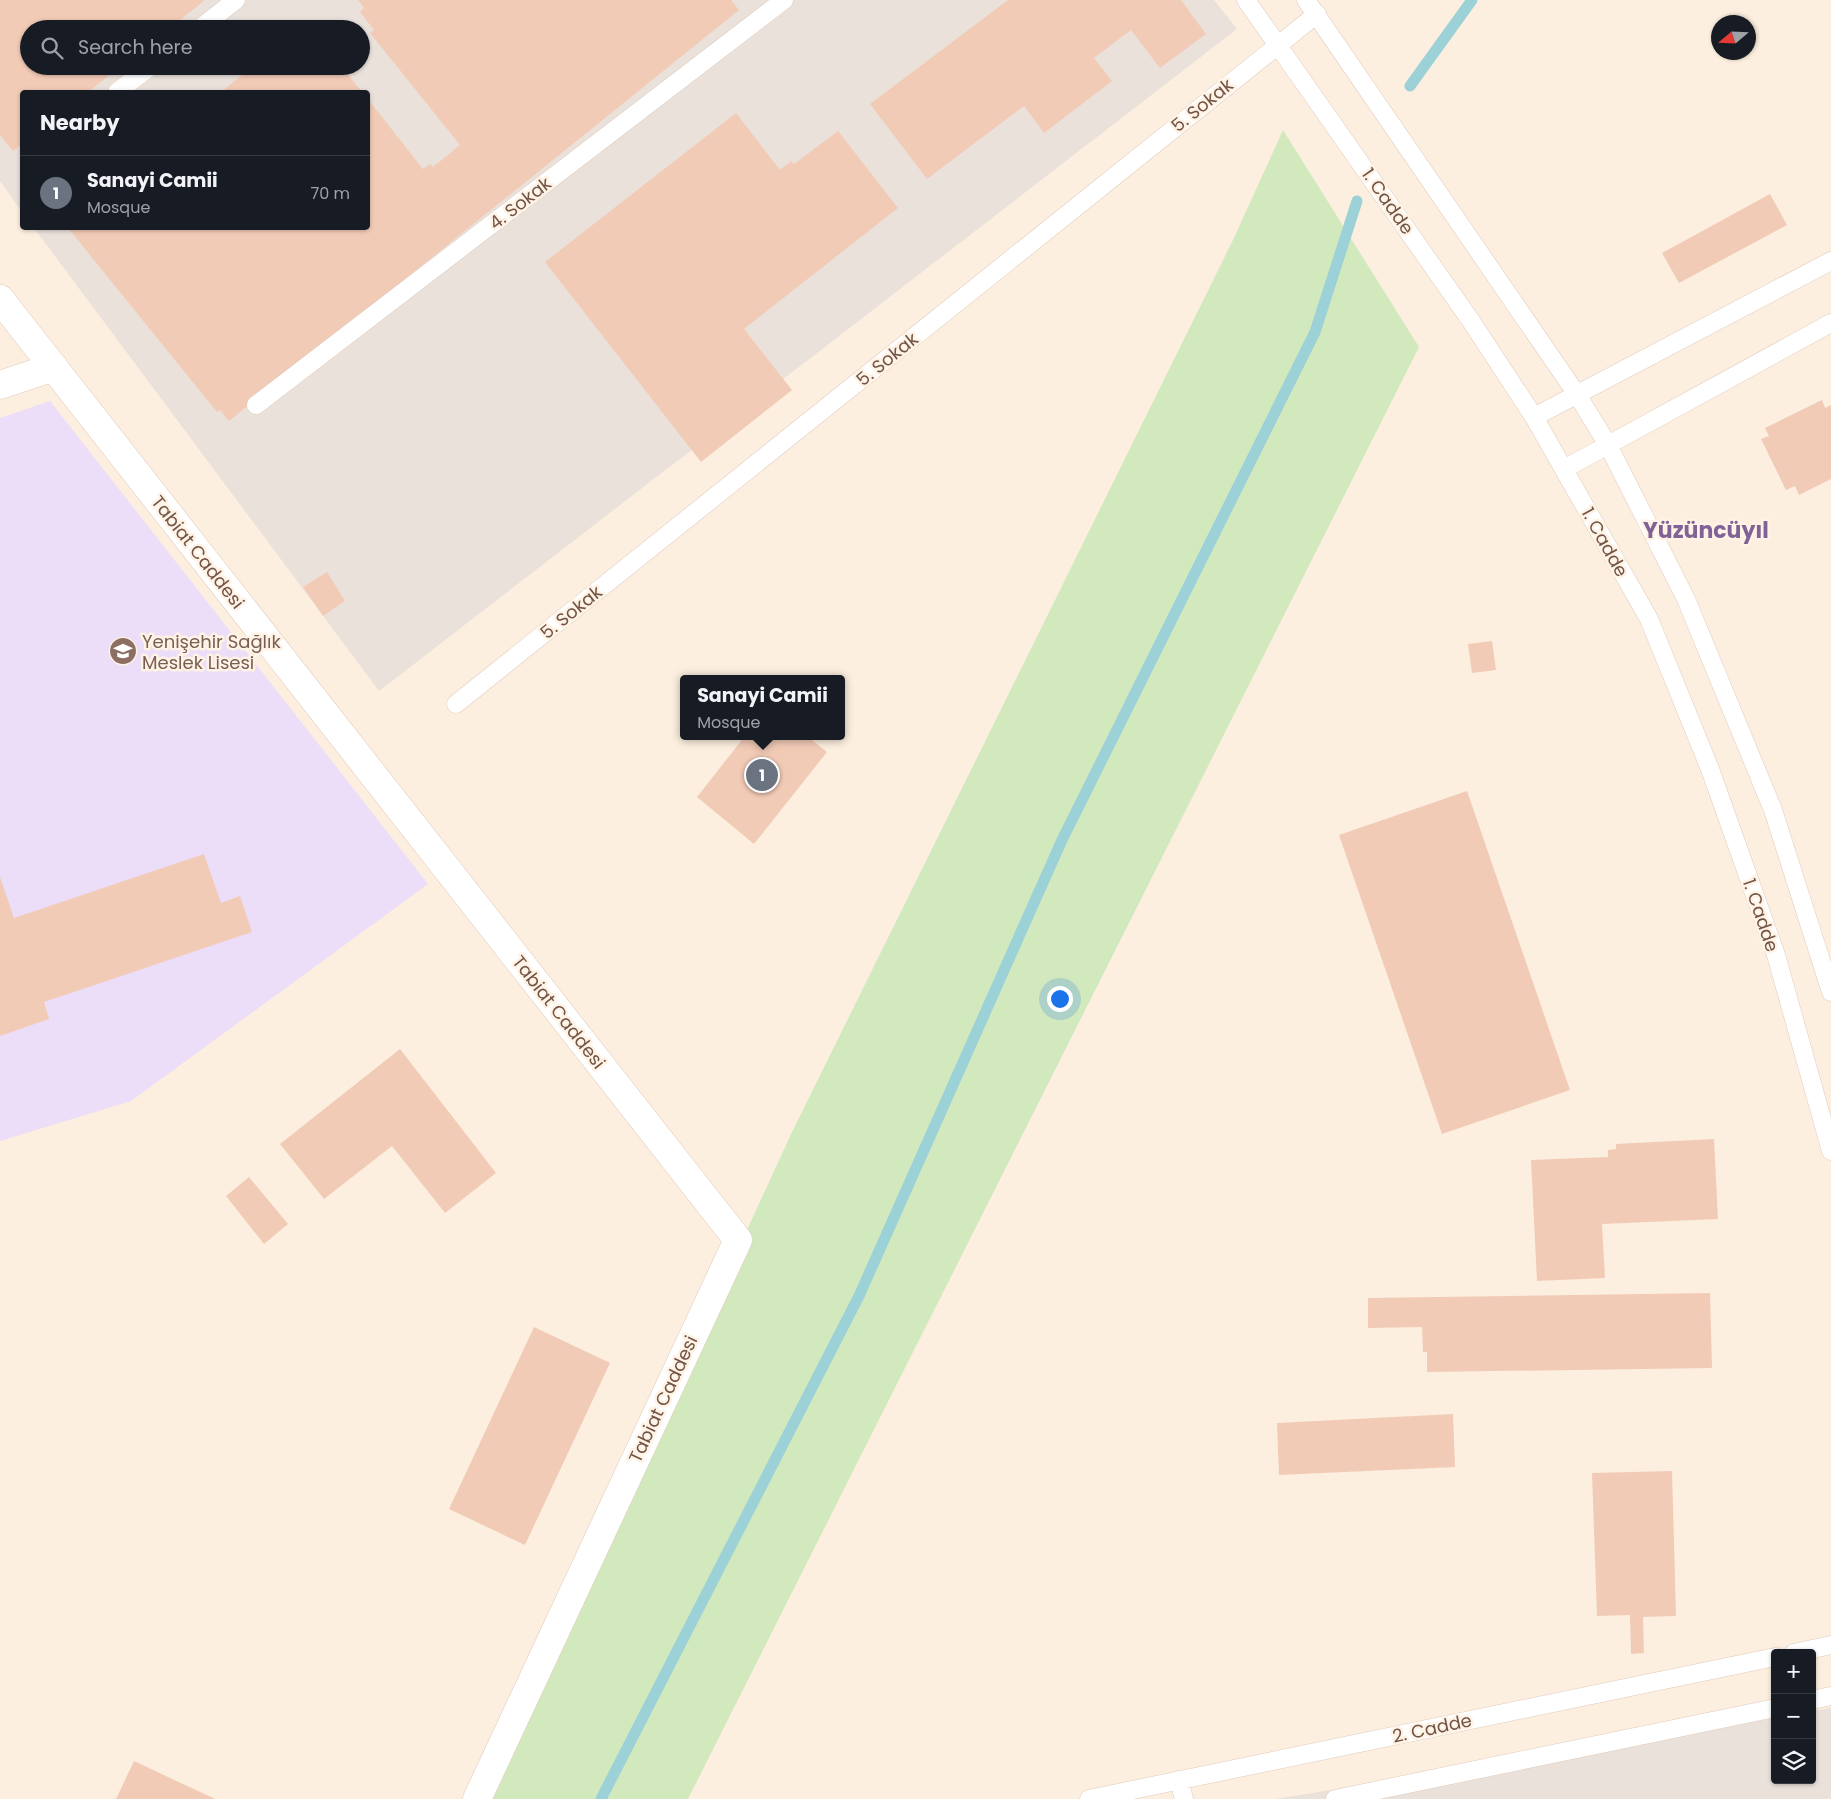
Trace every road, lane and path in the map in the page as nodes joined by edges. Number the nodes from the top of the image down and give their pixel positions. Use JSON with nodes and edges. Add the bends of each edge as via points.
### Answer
{"nodes":[{"id":1,"x":236,"y":0,"type":"edge"},
{"id":2,"x":784,"y":0,"type":"edge"},
{"id":3,"x":1246,"y":0,"type":"edge"},
{"id":4,"x":1311,"y":7,"type":"edge"},
{"id":5,"x":210,"y":20,"type":"edge"},
{"id":6,"x":1279,"y":44,"type":"junction"},
{"id":7,"x":139,"y":75,"type":"edge"},
{"id":8,"x":120,"y":90,"type":"edge"},
{"id":9,"x":1831,"y":261,"type":"edge"},
{"id":10,"x":0,"y":298,"type":"edge"},
{"id":11,"x":1831,"y":322,"type":"edge"},
{"id":12,"x":54,"y":367,"type":"junction"},
{"id":13,"x":0,"y":385,"type":"edge"},
{"id":14,"x":1578,"y":396,"type":"junction"},
{"id":15,"x":256,"y":405,"type":"dead end"},
{"id":16,"x":1534,"y":418,"type":"junction"},
{"id":17,"x":1608,"y":445,"type":"junction"},
{"id":18,"x":1564,"y":469,"type":"junction"},
{"id":19,"x":456,"y":704,"type":"dead end"},
{"id":20,"x":1831,"y":992,"type":"edge"},
{"id":21,"x":1831,"y":1151,"type":"edge"},
{"id":22,"x":1831,"y":1645,"type":"edge"},
{"id":23,"x":1812,"y":1649,"type":"edge"},
{"id":24,"x":1771,"y":1658,"type":"edge"},
{"id":25,"x":1831,"y":1696,"type":"edge"},
{"id":26,"x":1816,"y":1699,"type":"edge"},
{"id":27,"x":1771,"y":1709,"type":"edge"},
{"id":28,"x":1179,"y":1780,"type":"junction"},
{"id":29,"x":1127,"y":1795,"type":"edge"},
{"id":30,"x":476,"y":1799,"type":"edge"},
{"id":31,"x":1089,"y":1799,"type":"edge"},
{"id":32,"x":1184,"y":1799,"type":"edge"},
{"id":33,"x":1335,"y":1799,"type":"edge"}],
"edges":[{"from":1,"to":5,"type":"lane"},
{"from":2,"to":15,"type":"lane","name":"4. Sokak"},
{"from":3,"to":6,"type":"lane","name":"1. Cadde"},
{"from":4,"to":6,"type":"lane","name":"5. Sokak"},
{"from":4,"to":14,"type":"lane"},
{"from":6,"to":16,"type":"lane","name":"1. Cadde","via":[[1471,321]]},
{"from":6,"to":19,"type":"lane","name":"5. Sokak"},
{"from":7,"to":8,"type":"lane"},
{"from":9,"to":14,"type":"lane"},
{"from":10,"to":12,"type":"street","name":"Tabiat Caddesi"},
{"from":11,"to":17,"type":"lane"},
{"from":12,"to":13,"type":"street"},
{"from":12,"to":30,"type":"street","name":"Tabiat Caddesi","via":[[738,1240]]},
{"from":14,"to":16,"type":"lane"},
{"from":14,"to":17,"type":"lane"},
{"from":16,"to":18,"type":"lane","name":"1. Cadde"},
{"from":17,"to":18,"type":"lane"},
{"from":17,"to":20,"type":"lane","via":[[1686,599],[1770,801]]},
{"from":18,"to":21,"type":"lane","name":"1. Cadde","via":[[1649,619],[1710,769],[1776,955]]},
{"from":22,"to":23,"type":"lane"},
{"from":24,"to":28,"type":"lane","name":"2. Cadde"},
{"from":25,"to":26,"type":"lane"},
{"from":27,"to":33,"type":"lane"},
{"from":28,"to":29,"type":"lane","name":"2. Cadde"},
{"from":28,"to":32,"type":"lane"},
{"from":29,"to":31,"type":"lane","name":"2. Cadde"}]}
